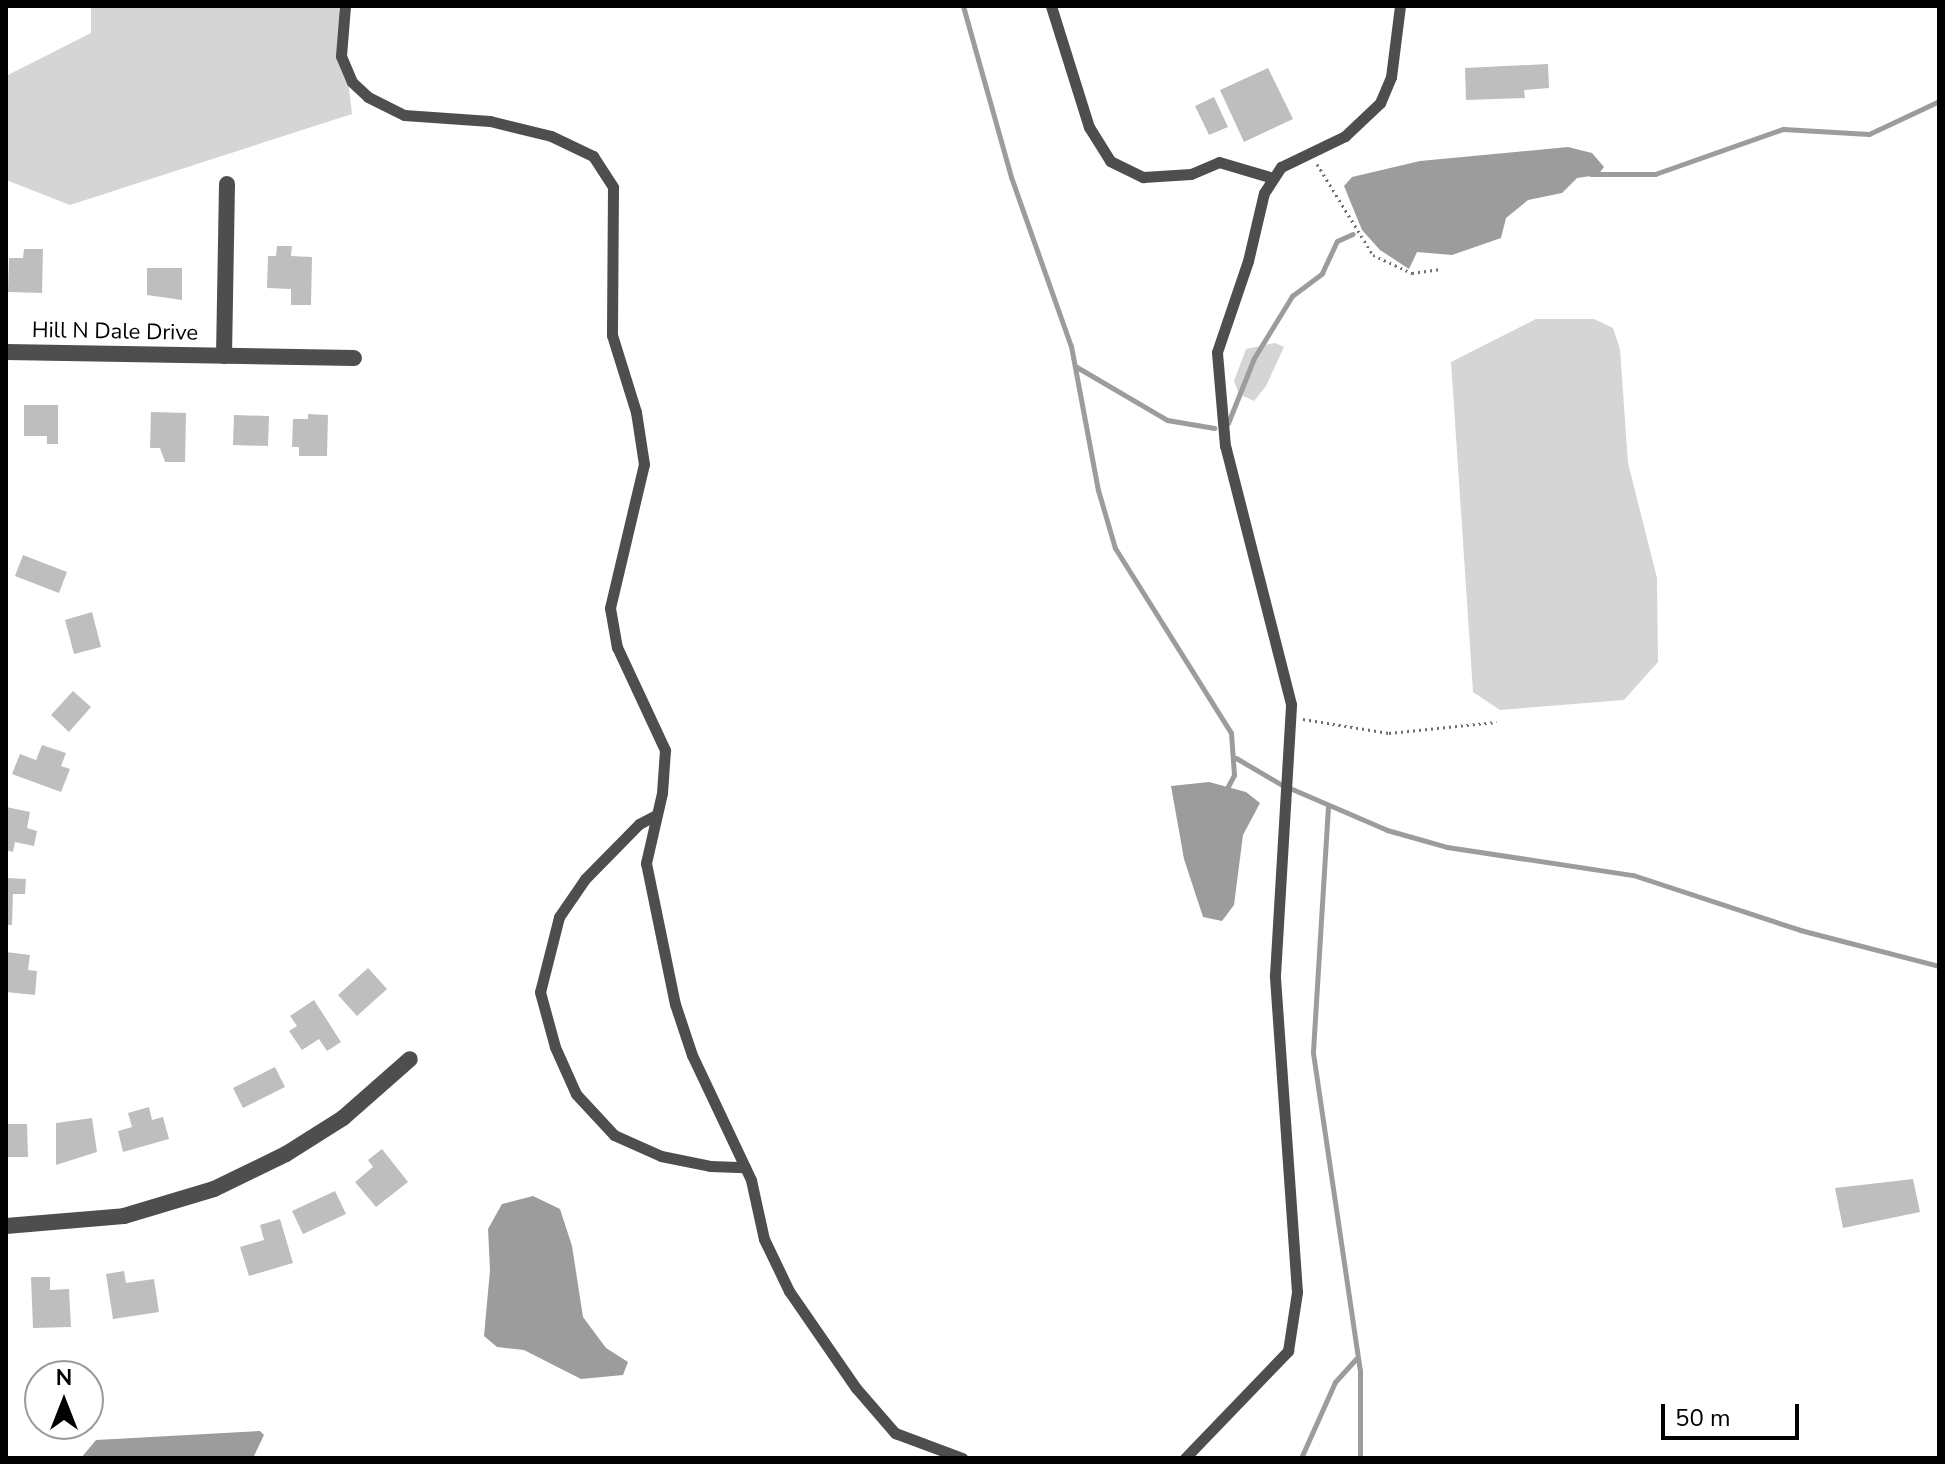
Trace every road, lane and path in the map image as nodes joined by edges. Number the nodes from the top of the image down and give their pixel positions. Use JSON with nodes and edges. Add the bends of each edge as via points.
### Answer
{"nodes":[{"id":1,"x":345,"y":6,"type":"edge"},
{"id":2,"x":1051,"y":6,"type":"edge"},
{"id":3,"x":1400,"y":6,"type":"edge"},
{"id":4,"x":1313,"y":153,"type":"junction"},
{"id":5,"x":1273,"y":178,"type":"junction"},
{"id":6,"x":227,"y":184,"type":"dead end"},
{"id":7,"x":1441,"y":269,"type":"dead end"},
{"id":8,"x":6,"y":352,"type":"edge"},
{"id":9,"x":224,"y":356,"type":"junction"},
{"id":10,"x":354,"y":358,"type":"dead end"},
{"id":11,"x":1291,"y":716,"type":"junction"},
{"id":12,"x":1496,"y":722,"type":"dead end"},
{"id":13,"x":656,"y":815,"type":"junction"},
{"id":14,"x":410,"y":1059,"type":"dead end"},
{"id":15,"x":745,"y":1167,"type":"junction"},
{"id":16,"x":6,"y":1226,"type":"edge"},
{"id":17,"x":962,"y":1458,"type":"edge"},
{"id":18,"x":1185,"y":1458,"type":"edge"}],
"edges":[{"from":1,"to":13,"type":"lane","via":[[341,56],[352,82],[368,97],[404,115],[490,121],[551,136],[593,156],[613,187],[612,335],[636,412],[644,464],[610,608],[617,647],[665,750]]},
{"from":2,"to":5,"type":"lane","via":[[1089,127],[1110,161],[1143,177],[1191,174],[1219,162]]},
{"from":3,"to":4,"type":"lane","via":[[1391,77],[1380,103],[1345,136]]},
{"from":4,"to":5,"type":"lane","via":[[1281,167]]},
{"from":4,"to":7,"type":"path","via":[[1373,255],[1412,273]]},
{"from":5,"to":11,"type":"lane","via":[[1217,352],[1225,446],[1284,663]]},
{"from":6,"to":9,"type":"street"},
{"from":8,"to":9,"type":"street","name":"Hill N Dale Drive"},
{"from":9,"to":10,"type":"street","name":"Hill N Dale Drive"},
{"from":11,"to":12,"type":"path","via":[[1389,733]]},
{"from":11,"to":18,"type":"lane","via":[[1275,919],[1297,1292],[1288,1351]]},
{"from":13,"to":15,"type":"lane","via":[[646,863],[675,1004],[692,1055]]},
{"from":13,"to":15,"type":"lane","via":[[639,824],[585,879],[559,917],[540,992],[555,1047],[576,1094],[614,1135],[661,1156]]},
{"from":14,"to":16,"type":"street","via":[[343,1118],[286,1154],[214,1189],[124,1216]]},
{"from":15,"to":17,"type":"lane","via":[[764,1239],[789,1291],[856,1388],[895,1433]]}]}
